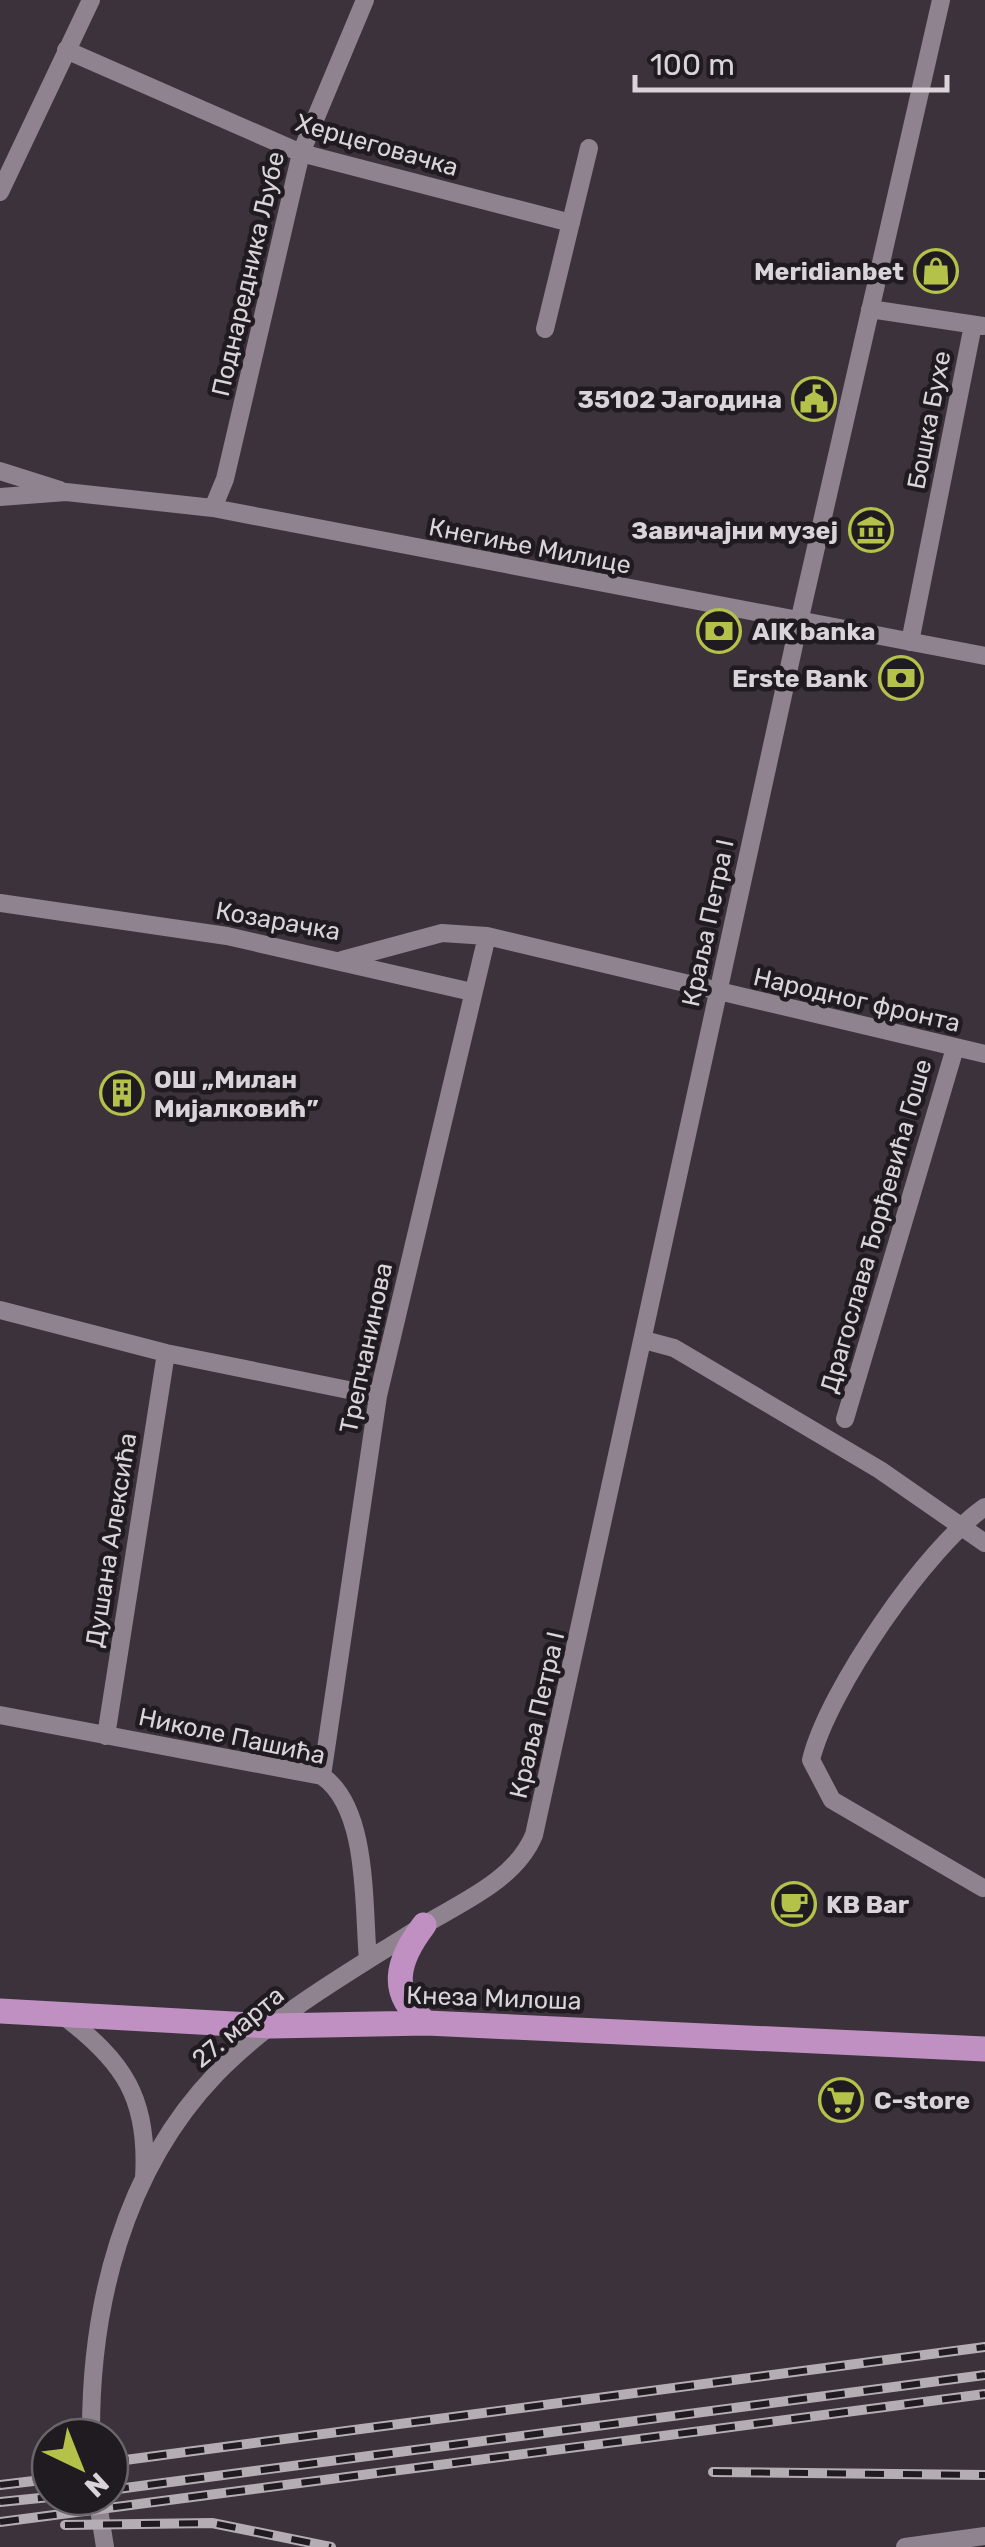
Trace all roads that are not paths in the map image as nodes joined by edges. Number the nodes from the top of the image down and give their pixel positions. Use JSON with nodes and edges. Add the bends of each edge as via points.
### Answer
{"nodes":[{"id":1,"x":91,"y":0,"type":"edge"},
{"id":2,"x":365,"y":0,"type":"edge"},
{"id":3,"x":941,"y":0,"type":"edge"},
{"id":4,"x":66,"y":50,"type":"junction"},
{"id":5,"x":588,"y":148,"type":"dead end"},
{"id":6,"x":301,"y":152,"type":"junction"},
{"id":7,"x":0,"y":192,"type":"edge"},
{"id":8,"x":571,"y":223,"type":"junction"},
{"id":9,"x":870,"y":309,"type":"junction"},
{"id":10,"x":979,"y":326,"type":"edge"},
{"id":11,"x":545,"y":328,"type":"dead end"},
{"id":12,"x":0,"y":470,"type":"edge"},
{"id":13,"x":66,"y":492,"type":"junction"},
{"id":14,"x":0,"y":497,"type":"edge"},
{"id":15,"x":213,"y":508,"type":"junction"},
{"id":16,"x":799,"y":622,"type":"junction"},
{"id":17,"x":910,"y":642,"type":"junction"},
{"id":18,"x":985,"y":656,"type":"edge"},
{"id":19,"x":0,"y":903,"type":"edge"},
{"id":20,"x":487,"y":936,"type":"junction"},
{"id":21,"x":342,"y":960,"type":"junction"},
{"id":22,"x":472,"y":992,"type":"junction"},
{"id":23,"x":718,"y":994,"type":"junction"},
{"id":24,"x":955,"y":1048,"type":"junction"},
{"id":25,"x":985,"y":1054,"type":"edge"},
{"id":26,"x":0,"y":1310,"type":"edge"},
{"id":27,"x":644,"y":1340,"type":"junction"},
{"id":28,"x":166,"y":1353,"type":"junction"},
{"id":29,"x":378,"y":1396,"type":"junction"},
{"id":30,"x":845,"y":1419,"type":"dead end"},
{"id":31,"x":985,"y":1507,"type":"edge"},
{"id":32,"x":956,"y":1527,"type":"junction"},
{"id":33,"x":985,"y":1544,"type":"edge"},
{"id":34,"x":0,"y":1716,"type":"edge"},
{"id":35,"x":106,"y":1736,"type":"junction"},
{"id":36,"x":322,"y":1776,"type":"junction"},
{"id":37,"x":524,"y":1856,"type":"joint"},
{"id":38,"x":983,"y":1888,"type":"edge"},
{"id":39,"x":424,"y":1925,"type":"junction"},
{"id":40,"x":368,"y":1960,"type":"junction"},
{"id":41,"x":0,"y":2011,"type":"edge"},
{"id":42,"x":61,"y":2015,"type":"junction"},
{"id":43,"x":427,"y":2023,"type":"junction"},
{"id":44,"x":271,"y":2026,"type":"junction"},
{"id":45,"x":985,"y":2049,"type":"edge"},
{"id":46,"x":144,"y":2178,"type":"junction"},
{"id":47,"x":91,"y":2417,"type":"edge"},
{"id":48,"x":100,"y":2517,"type":"edge"},
{"id":49,"x":985,"y":2536,"type":"edge"},
{"id":50,"x":105,"y":2547,"type":"edge"},
{"id":51,"x":906,"y":2547,"type":"edge"}],
"edges":[{"from":1,"to":4,"type":"street"},
{"from":2,"to":6,"type":"street","name":"Поднаредника Љубе"},
{"from":3,"to":9,"type":"street","name":"Краља Петра I"},
{"from":4,"to":6,"type":"street","name":"Херцеговачка"},
{"from":4,"to":7,"type":"street"},
{"from":5,"to":8,"type":"street"},
{"from":6,"to":8,"type":"street","name":"Херцеговачка"},
{"from":6,"to":15,"type":"street","name":"Поднаредника Љубе"},
{"from":8,"to":11,"type":"street"},
{"from":9,"to":10,"type":"street"},
{"from":9,"to":16,"type":"street","name":"Краља Петра I"},
{"from":10,"to":17,"type":"street","name":"Бошка Бухе"},
{"from":12,"to":13,"type":"street"},
{"from":13,"to":14,"type":"street"},
{"from":13,"to":15,"type":"street","name":"Кнегиње Милице"},
{"from":15,"to":16,"type":"street","name":"Кнегиње Милице"},
{"from":16,"to":17,"type":"street","name":"Кнегиње Милице"},
{"from":16,"to":23,"type":"street","name":"Краља Петра I"},
{"from":17,"to":18,"type":"street","name":"Кнегиње Милице"},
{"from":19,"to":21,"type":"street","name":"Козарачка"},
{"from":20,"to":21,"type":"street","name":"Козарачка","via":[[442,933]]},
{"from":20,"to":22,"type":"street","name":"Трепчанинова"},
{"from":20,"to":23,"type":"street","name":"Козарачка"},
{"from":21,"to":22,"type":"street"},
{"from":22,"to":29,"type":"street","name":"Трепчанинова"},
{"from":23,"to":24,"type":"street","name":"Народног фронта"},
{"from":23,"to":27,"type":"street","name":"Краља Петра I"},
{"from":24,"to":25,"type":"street","name":"Народног фронта"},
{"from":24,"to":30,"type":"street","name":"Драгослава Ђорђевића Гоше"},
{"from":26,"to":28,"type":"street"},
{"from":27,"to":32,"type":"street","via":[[674,1348],[880,1470]]},
{"from":27,"to":37,"type":"street","name":"Краља Петра I","via":[[556,1748]]},
{"from":28,"to":29,"type":"street"},
{"from":28,"to":35,"type":"street","name":"Душана Алексића"},
{"from":29,"to":36,"type":"street","name":"Трепчанинова"},
{"from":31,"to":32,"type":"street"},
{"from":32,"to":33,"type":"street"},
{"from":32,"to":38,"type":"street","via":[[900,1598],[827,1716],[811,1760],[832,1800]]},
{"from":34,"to":35,"type":"street","name":"Николе Пашића"},
{"from":35,"to":36,"type":"street","name":"Николе Пашића"},
{"from":36,"to":40,"type":"street","name":"Николе Пашића","via":[[339,1788],[354,1828]]},
{"from":37,"to":39,"type":"street","name":"27. марта"},
{"from":39,"to":40,"type":"street","name":"27. марта"},
{"from":39,"to":43,"type":"main road","via":[[398,1979]]},
{"from":40,"to":44,"type":"street","name":"27. марта"},
{"from":41,"to":42,"type":"main road","name":"Кнеза Милоша"},
{"from":42,"to":44,"type":"main road","name":"Кнеза Милоша"},
{"from":42,"to":46,"type":"street","via":[[106,2051],[130,2084],[142,2127]]},
{"from":43,"to":44,"type":"main road","name":"Кнеза Милоша"},
{"from":43,"to":45,"type":"main road","name":"Кнеза Милоша"},
{"from":44,"to":46,"type":"street","name":"27. марта","via":[[214,2075]]},
{"from":46,"to":47,"type":"street","name":"27. марта","via":[[102,2299]]},
{"from":48,"to":50,"type":"street"},
{"from":49,"to":51,"type":"street"}]}
